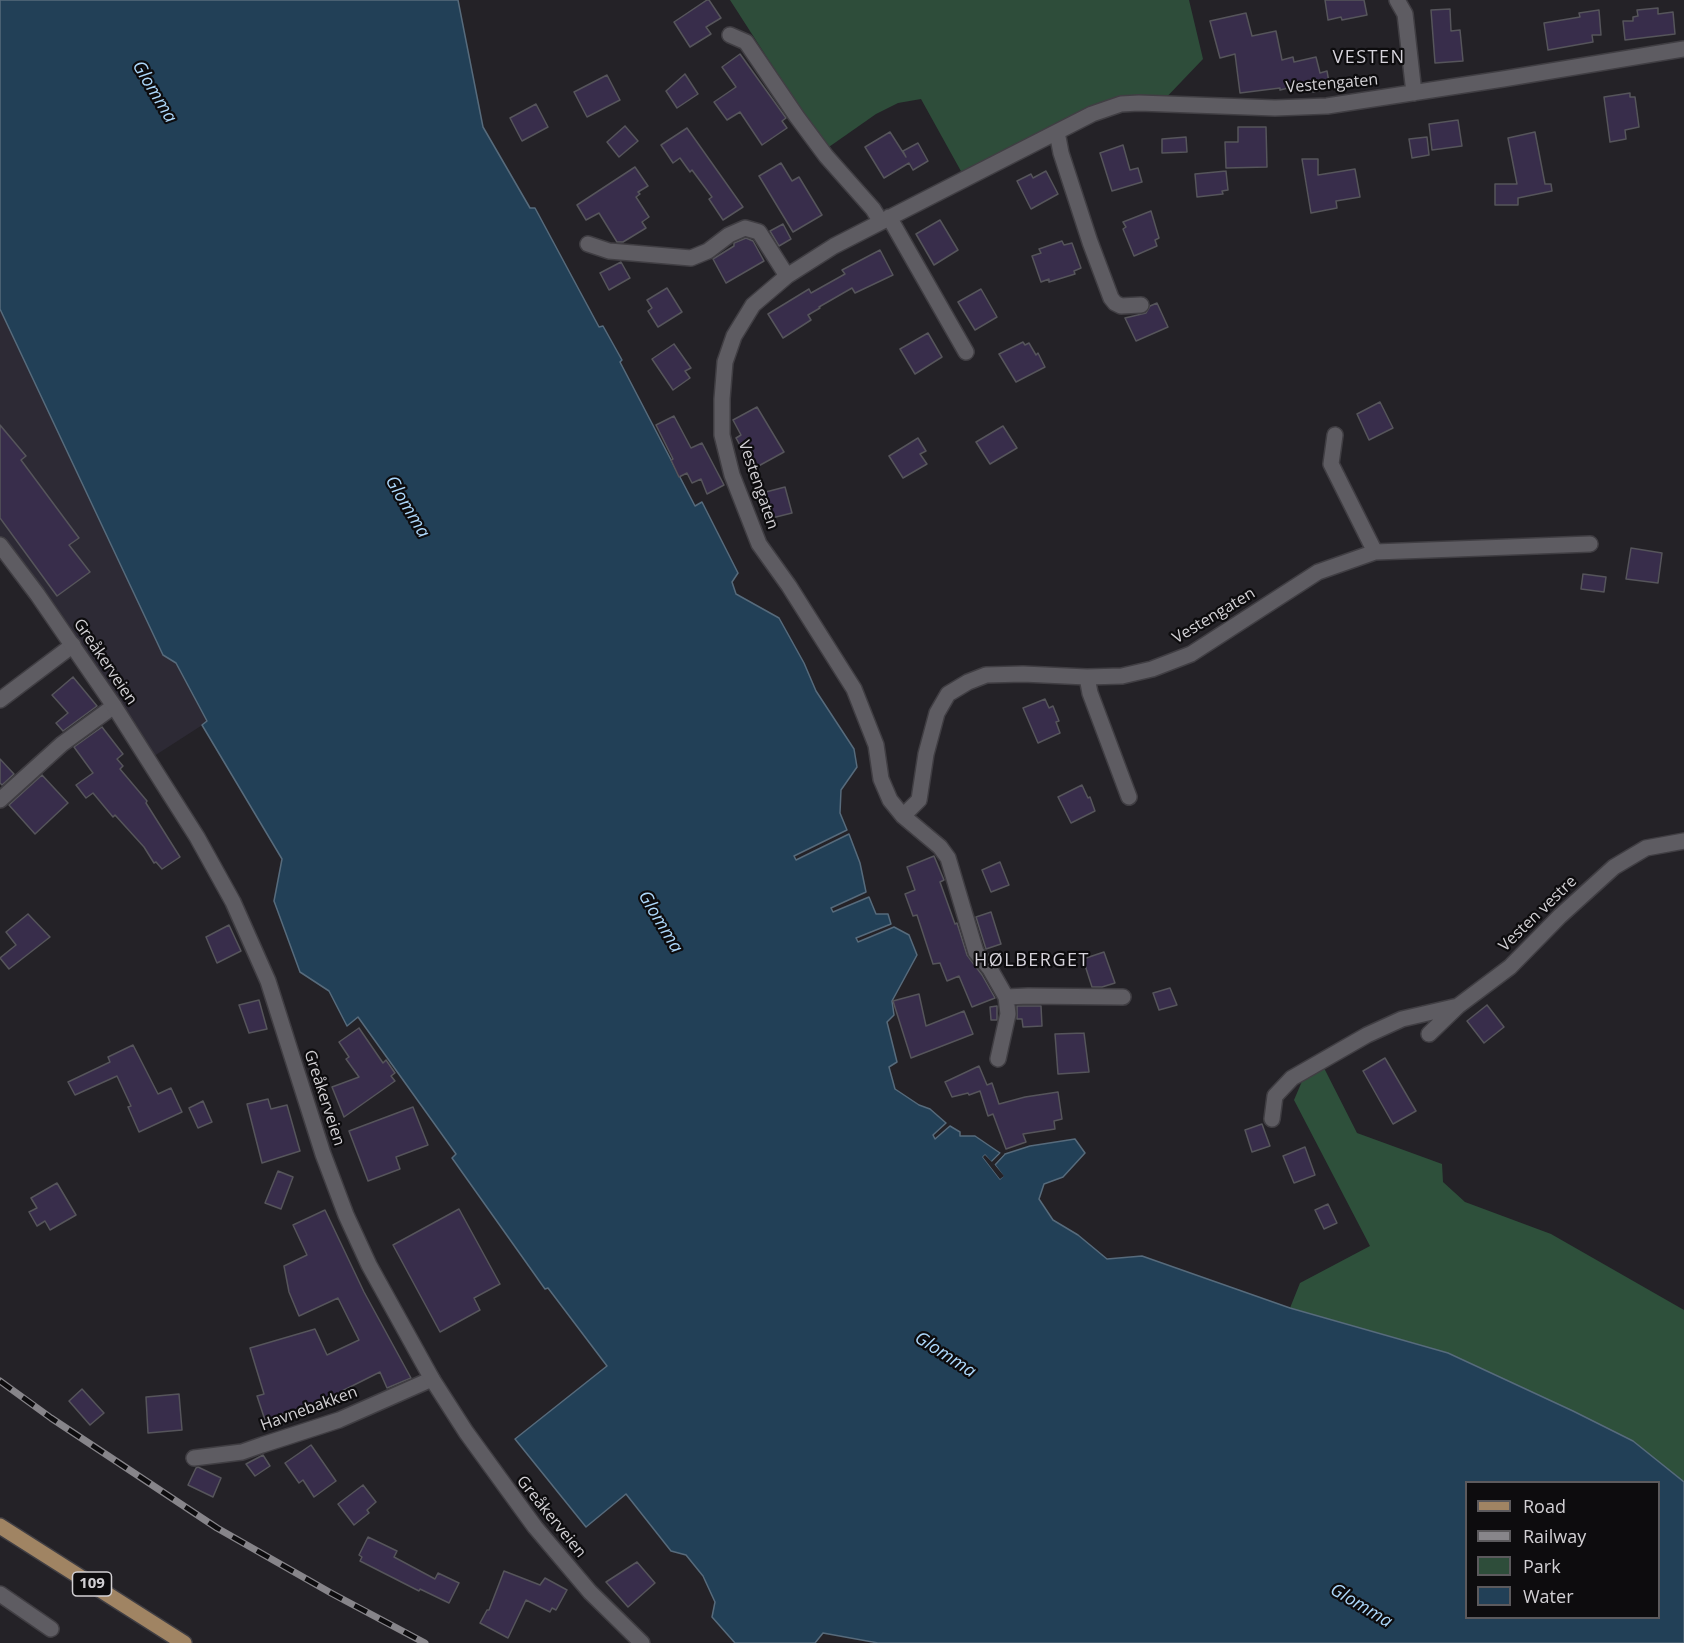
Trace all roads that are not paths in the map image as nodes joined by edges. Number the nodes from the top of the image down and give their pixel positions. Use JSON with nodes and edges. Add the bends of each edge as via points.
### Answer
{"nodes":[{"id":1,"x":1397,"y":0,"type":"edge"},
{"id":2,"x":730,"y":35,"type":"dead end"},
{"id":3,"x":1684,"y":49,"type":"edge"},
{"id":4,"x":1414,"y":93,"type":"junction"},
{"id":5,"x":1057,"y":132,"type":"junction"},
{"id":6,"x":885,"y":219,"type":"junction"},
{"id":7,"x":588,"y":244,"type":"dead end"},
{"id":8,"x":786,"y":276,"type":"junction"},
{"id":9,"x":1141,"y":305,"type":"dead end"},
{"id":10,"x":966,"y":352,"type":"dead end"},
{"id":11,"x":1335,"y":435,"type":"dead end"},
{"id":12,"x":1590,"y":544,"type":"dead end"},
{"id":13,"x":0,"y":545,"type":"edge"},
{"id":14,"x":1375,"y":552,"type":"junction"},
{"id":15,"x":73,"y":645,"type":"junction"},
{"id":16,"x":1087,"y":677,"type":"junction"},
{"id":17,"x":0,"y":700,"type":"edge"},
{"id":18,"x":114,"y":706,"type":"junction"},
{"id":19,"x":1129,"y":797,"type":"dead end"},
{"id":20,"x":0,"y":800,"type":"edge"},
{"id":21,"x":903,"y":816,"type":"junction"},
{"id":22,"x":1684,"y":840,"type":"edge"},
{"id":23,"x":1006,"y":997,"type":"junction"},
{"id":24,"x":1123,"y":997,"type":"dead end"},
{"id":25,"x":1458,"y":1006,"type":"junction"},
{"id":26,"x":1429,"y":1034,"type":"dead end"},
{"id":27,"x":998,"y":1059,"type":"dead end"},
{"id":28,"x":1272,"y":1119,"type":"dead end"},
{"id":29,"x":432,"y":1379,"type":"junction"},
{"id":30,"x":194,"y":1458,"type":"dead end"},
{"id":31,"x":0,"y":1526,"type":"edge"},
{"id":32,"x":0,"y":1594,"type":"edge"},
{"id":33,"x":51,"y":1629,"type":"dead end"},
{"id":34,"x":184,"y":1643,"type":"edge"},
{"id":35,"x":642,"y":1643,"type":"edge"}],
"edges":[{"from":1,"to":4,"type":"street","via":[[1405,14]]},
{"from":2,"to":6,"type":"street","via":[[746,42],[826,156]]},
{"from":3,"to":4,"type":"street","name":"Vestengaten"},
{"from":4,"to":5,"type":"street","name":"Vestengaten","via":[[1327,106],[1275,108],[1121,104]]},
{"from":5,"to":6,"type":"street","name":"Vestengaten"},
{"from":5,"to":9,"type":"street","via":[[1086,232],[1111,298],[1118,305]]},
{"from":6,"to":8,"type":"street","name":"Vestengaten"},
{"from":6,"to":10,"type":"street"},
{"from":7,"to":8,"type":"street","via":[[609,251],[691,258],[746,228],[759,232]]},
{"from":8,"to":21,"type":"street","name":"Vestengaten","via":[[753,305],[734,336],[725,362],[723,435],[732,475],[759,544],[854,689],[876,745],[881,779]]},
{"from":11,"to":14,"type":"street","via":[[1331,464]]},
{"from":12,"to":14,"type":"street","name":"Vestengaten"},
{"from":13,"to":15,"type":"street","name":"Greåkerveien"},
{"from":14,"to":16,"type":"street","name":"Vestengaten","via":[[1318,572],[1191,654],[1122,676]]},
{"from":15,"to":17,"type":"street"},
{"from":15,"to":18,"type":"street","name":"Greåkerveien"},
{"from":16,"to":19,"type":"street"},
{"from":16,"to":21,"type":"street","name":"Vestengaten","via":[[986,675],[948,694],[937,714],[919,800]]},
{"from":18,"to":20,"type":"street","via":[[62,744]]},
{"from":18,"to":29,"type":"street","name":"Greåkerveien","via":[[234,902],[268,981],[346,1215]]},
{"from":21,"to":23,"type":"street","name":"Vestengaten","via":[[948,858],[976,952]]},
{"from":22,"to":25,"type":"street","name":"Vesten vestre","via":[[1646,848],[1614,867],[1510,967]]},
{"from":23,"to":24,"type":"street"},
{"from":23,"to":27,"type":"street","via":[[1008,1014]]},
{"from":25,"to":26,"type":"street","name":"Vesten vestre"},
{"from":25,"to":28,"type":"street","via":[[1402,1019],[1292,1078],[1275,1096]]},
{"from":29,"to":30,"type":"street","name":"Havnebakken","via":[[339,1420],[273,1442],[242,1452]]},
{"from":29,"to":35,"type":"street","name":"Greåkerveien","via":[[534,1527],[590,1592]]},
{"from":31,"to":34,"type":"main road","number":"109"},
{"from":32,"to":33,"type":"street"}]}
